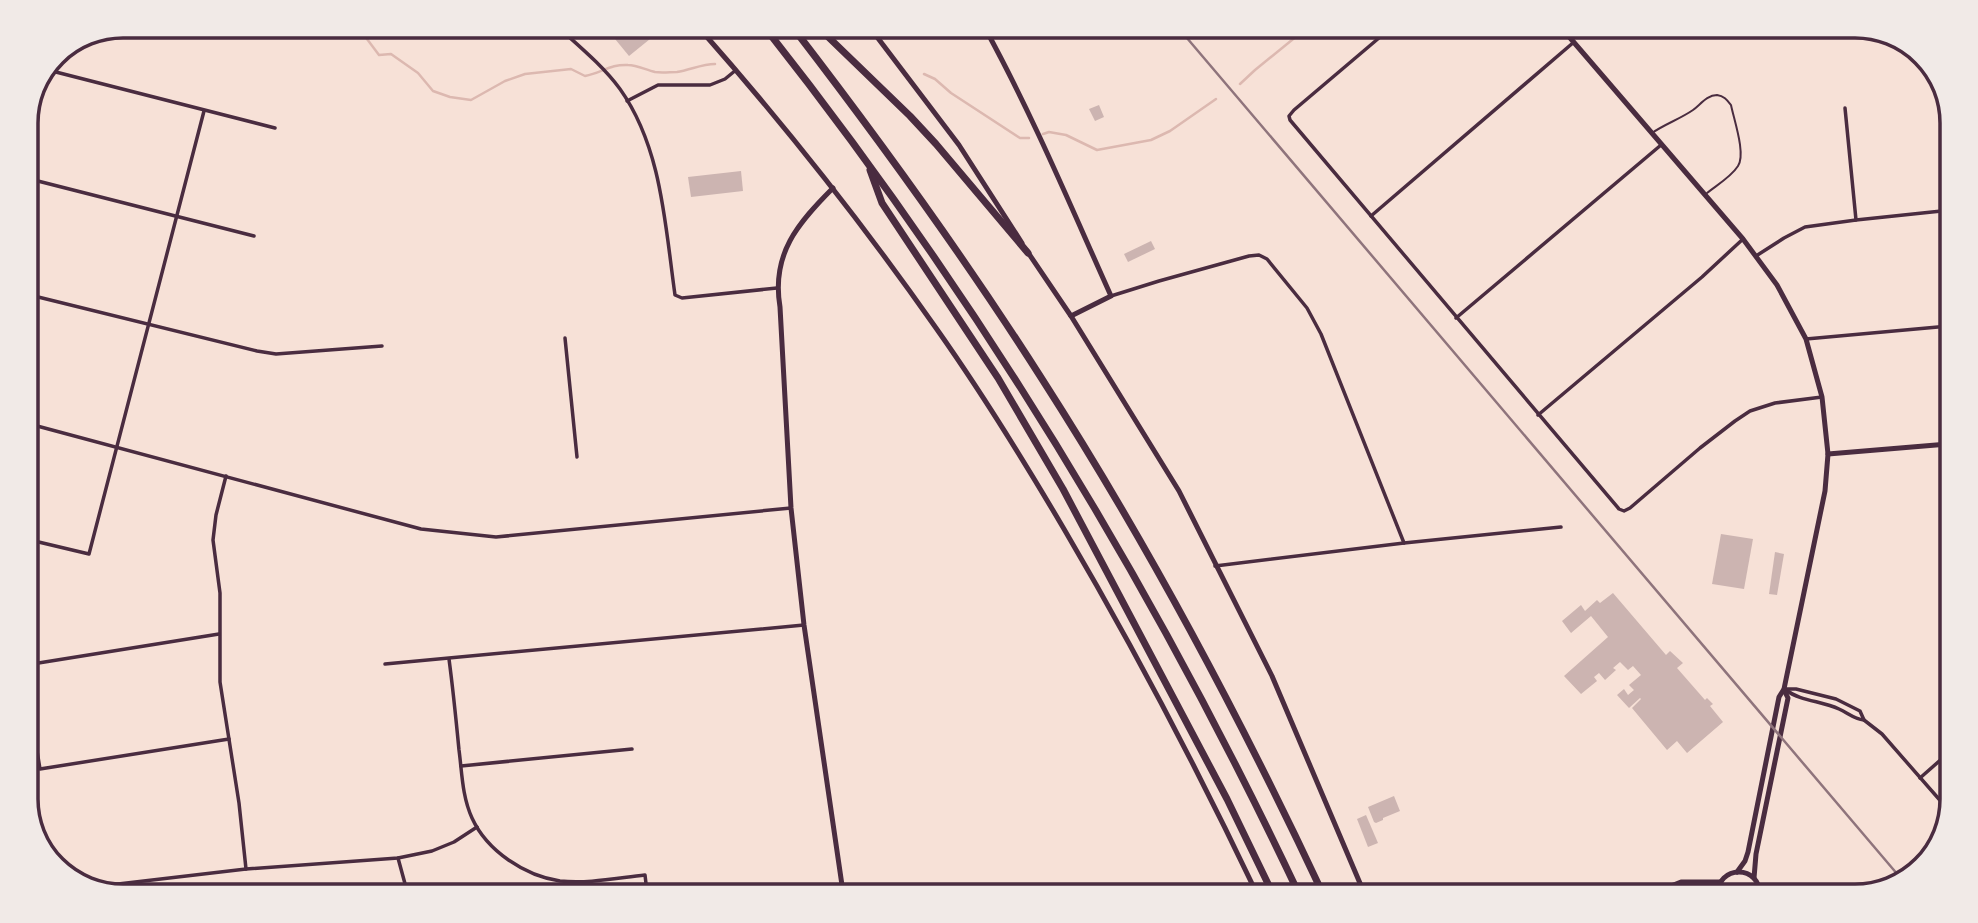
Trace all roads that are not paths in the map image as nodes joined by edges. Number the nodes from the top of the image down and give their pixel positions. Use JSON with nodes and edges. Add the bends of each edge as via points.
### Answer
{"nodes":[{"id":1,"x":571,"y":39,"type":"edge"},
{"id":2,"x":709,"y":39,"type":"edge"},
{"id":3,"x":774,"y":39,"type":"edge"},
{"id":4,"x":802,"y":39,"type":"edge"},
{"id":5,"x":830,"y":39,"type":"edge"},
{"id":6,"x":879,"y":39,"type":"edge"},
{"id":7,"x":991,"y":39,"type":"edge"},
{"id":8,"x":1378,"y":39,"type":"edge"},
{"id":9,"x":1571,"y":39,"type":"edge"},
{"id":10,"x":1574,"y":42,"type":"junction"},
{"id":11,"x":736,"y":70,"type":"junction"},
{"id":12,"x":56,"y":72,"type":"edge"},
{"id":13,"x":627,"y":101,"type":"junction"},
{"id":14,"x":1845,"y":108,"type":"dead end"},
{"id":15,"x":204,"y":111,"type":"junction"},
{"id":16,"x":275,"y":128,"type":"dead end"},
{"id":17,"x":1651,"y":133,"type":"junction"},
{"id":18,"x":1661,"y":145,"type":"junction"},
{"id":19,"x":866,"y":160,"type":"junction"},
{"id":20,"x":39,"y":181,"type":"edge"},
{"id":21,"x":833,"y":188,"type":"junction"},
{"id":22,"x":1704,"y":195,"type":"junction"},
{"id":23,"x":1939,"y":211,"type":"edge"},
{"id":24,"x":176,"y":216,"type":"junction"},
{"id":25,"x":1371,"y":216,"type":"junction"},
{"id":26,"x":1856,"y":220,"type":"junction"},
{"id":27,"x":254,"y":236,"type":"dead end"},
{"id":28,"x":1743,"y":239,"type":"junction"},
{"id":29,"x":1028,"y":253,"type":"junction"},
{"id":30,"x":1756,"y":256,"type":"junction"},
{"id":31,"x":777,"y":288,"type":"junction"},
{"id":32,"x":39,"y":296,"type":"edge"},
{"id":33,"x":1111,"y":296,"type":"junction"},
{"id":34,"x":1071,"y":316,"type":"junction"},
{"id":35,"x":1456,"y":318,"type":"junction"},
{"id":36,"x":150,"y":325,"type":"junction"},
{"id":37,"x":1939,"y":327,"type":"edge"},
{"id":38,"x":565,"y":338,"type":"dead end"},
{"id":39,"x":1807,"y":339,"type":"junction"},
{"id":40,"x":382,"y":346,"type":"dead end"},
{"id":41,"x":1822,"y":397,"type":"junction"},
{"id":42,"x":1538,"y":415,"type":"junction"},
{"id":43,"x":39,"y":426,"type":"edge"},
{"id":44,"x":1939,"y":445,"type":"edge"},
{"id":45,"x":118,"y":447,"type":"junction"},
{"id":46,"x":1828,"y":454,"type":"junction"},
{"id":47,"x":577,"y":457,"type":"dead end"},
{"id":48,"x":226,"y":476,"type":"junction"},
{"id":49,"x":792,"y":508,"type":"junction"},
{"id":50,"x":1561,"y":527,"type":"dead end"},
{"id":51,"x":39,"y":542,"type":"edge"},
{"id":52,"x":1404,"y":543,"type":"junction"},
{"id":53,"x":1216,"y":566,"type":"junction"},
{"id":54,"x":804,"y":625,"type":"junction"},
{"id":55,"x":219,"y":634,"type":"junction"},
{"id":56,"x":449,"y":659,"type":"junction"},
{"id":57,"x":39,"y":663,"type":"edge"},
{"id":58,"x":385,"y":664,"type":"dead end"},
{"id":59,"x":1784,"y":689,"type":"junction"},
{"id":60,"x":1864,"y":720,"type":"junction"},
{"id":61,"x":229,"y":739,"type":"junction"},
{"id":62,"x":632,"y":749,"type":"dead end"},
{"id":63,"x":1940,"y":760,"type":"edge"},
{"id":64,"x":39,"y":763,"type":"edge"},
{"id":65,"x":461,"y":766,"type":"junction"},
{"id":66,"x":1920,"y":778,"type":"junction"},
{"id":67,"x":1940,"y":800,"type":"edge"},
{"id":68,"x":477,"y":827,"type":"junction"},
{"id":69,"x":398,"y":858,"type":"junction"},
{"id":70,"x":246,"y":869,"type":"junction"},
{"id":71,"x":1738,"y":872,"type":"junction"},
{"id":72,"x":1754,"y":878,"type":"junction"},
{"id":73,"x":1721,"y":881,"type":"junction"},
{"id":74,"x":120,"y":884,"type":"edge"},
{"id":75,"x":405,"y":884,"type":"edge"},
{"id":76,"x":647,"y":884,"type":"edge"},
{"id":77,"x":842,"y":884,"type":"edge"},
{"id":78,"x":1252,"y":884,"type":"edge"},
{"id":79,"x":1268,"y":884,"type":"edge"},
{"id":80,"x":1294,"y":884,"type":"edge"},
{"id":81,"x":1318,"y":884,"type":"edge"},
{"id":82,"x":1360,"y":884,"type":"edge"},
{"id":83,"x":1676,"y":884,"type":"edge"},
{"id":84,"x":1720,"y":884,"type":"edge"},
{"id":85,"x":1759,"y":884,"type":"edge"}],
"edges":[{"from":1,"to":13,"type":"street"},
{"from":2,"to":11,"type":"street"},
{"from":3,"to":19,"type":"highway"},
{"from":4,"to":81,"type":"highway","via":[[949,240],[1092,460],[1192,634]]},
{"from":5,"to":29,"type":"highway","via":[[936,144]]},
{"from":6,"to":29,"type":"street","via":[[959,145]]},
{"from":7,"to":33,"type":"street"},
{"from":8,"to":25,"type":"street","via":[[1289,116]]},
{"from":9,"to":10,"type":"street"},
{"from":10,"to":17,"type":"street"},
{"from":10,"to":25,"type":"street"},
{"from":11,"to":13,"type":"street","via":[[710,85],[658,85]]},
{"from":11,"to":21,"type":"street"},
{"from":12,"to":15,"type":"street"},
{"from":13,"to":31,"type":"street","via":[[650,150],[658,181],[675,295]]},
{"from":14,"to":26,"type":"street"},
{"from":15,"to":16,"type":"street"},
{"from":15,"to":24,"type":"street"},
{"from":17,"to":18,"type":"street"},
{"from":17,"to":22,"type":"lane","via":[[1708,97],[1727,99],[1740,164]]},
{"from":18,"to":22,"type":"street"},
{"from":18,"to":35,"type":"street"},
{"from":19,"to":79,"type":"highway","via":[[882,203],[998,378],[1063,489]]},
{"from":19,"to":80,"type":"highway","via":[[961,296],[1083,487],[1202,699]]},
{"from":20,"to":24,"type":"street"},
{"from":21,"to":31,"type":"street","via":[[795,230],[780,266]]},
{"from":21,"to":78,"type":"street","via":[[937,328],[1038,484],[1148,676]]},
{"from":22,"to":28,"type":"street"},
{"from":23,"to":26,"type":"street"},
{"from":24,"to":27,"type":"street"},
{"from":24,"to":36,"type":"street"},
{"from":25,"to":35,"type":"street"},
{"from":26,"to":30,"type":"street","via":[[1805,228]]},
{"from":28,"to":30,"type":"street"},
{"from":28,"to":42,"type":"street"},
{"from":29,"to":34,"type":"street"},
{"from":30,"to":39,"type":"street"},
{"from":31,"to":49,"type":"street"},
{"from":32,"to":36,"type":"street"},
{"from":33,"to":34,"type":"street"},
{"from":33,"to":52,"type":"street","via":[[1249,256],[1267,259],[1307,308],[1321,334]]},
{"from":34,"to":53,"type":"street","via":[[1179,491]]},
{"from":35,"to":42,"type":"street"},
{"from":36,"to":40,"type":"street","via":[[276,354]]},
{"from":36,"to":45,"type":"street"},
{"from":37,"to":39,"type":"street"},
{"from":38,"to":47,"type":"street"},
{"from":39,"to":41,"type":"street"},
{"from":41,"to":42,"type":"street","via":[[1775,402],[1750,411],[1624,511]]},
{"from":41,"to":46,"type":"street"},
{"from":43,"to":45,"type":"street"},
{"from":44,"to":46,"type":"street"},
{"from":45,"to":48,"type":"street"},
{"from":45,"to":51,"type":"street","via":[[89,554]]},
{"from":46,"to":59,"type":"street","via":[[1825,491]]},
{"from":48,"to":49,"type":"street","via":[[421,528],[496,537]]},
{"from":48,"to":55,"type":"street","via":[[213,540],[220,593]]},
{"from":49,"to":54,"type":"street"},
{"from":50,"to":52,"type":"street"},
{"from":52,"to":53,"type":"street"},
{"from":53,"to":82,"type":"street","via":[[1272,676]]},
{"from":54,"to":56,"type":"street"},
{"from":54,"to":77,"type":"street"},
{"from":55,"to":57,"type":"street"},
{"from":55,"to":61,"type":"street","via":[[220,682]]},
{"from":56,"to":58,"type":"street"},
{"from":56,"to":65,"type":"street"},
{"from":59,"to":60,"type":"street"},
{"from":59,"to":60,"type":"street","via":[[1836,699],[1860,711]]},
{"from":59,"to":71,"type":"street","via":[[1748,852]]},
{"from":59,"to":72,"type":"street","via":[[1788,698]]},
{"from":60,"to":66,"type":"street"},
{"from":61,"to":64,"type":"street","via":[[40,769]]},
{"from":61,"to":70,"type":"street"},
{"from":62,"to":65,"type":"street"},
{"from":63,"to":66,"type":"street"},
{"from":65,"to":68,"type":"street","via":[[466,801]]},
{"from":66,"to":67,"type":"street"},
{"from":68,"to":69,"type":"street","via":[[432,851]]},
{"from":68,"to":76,"type":"street","via":[[509,860],[539,877],[578,882],[645,875]]},
{"from":69,"to":70,"type":"street"},
{"from":69,"to":75,"type":"street"},
{"from":70,"to":74,"type":"street"},
{"from":71,"to":72,"type":"street"},
{"from":71,"to":73,"type":"street"},
{"from":72,"to":85,"type":"street"},
{"from":73,"to":83,"type":"street"},
{"from":73,"to":84,"type":"street"}]}
